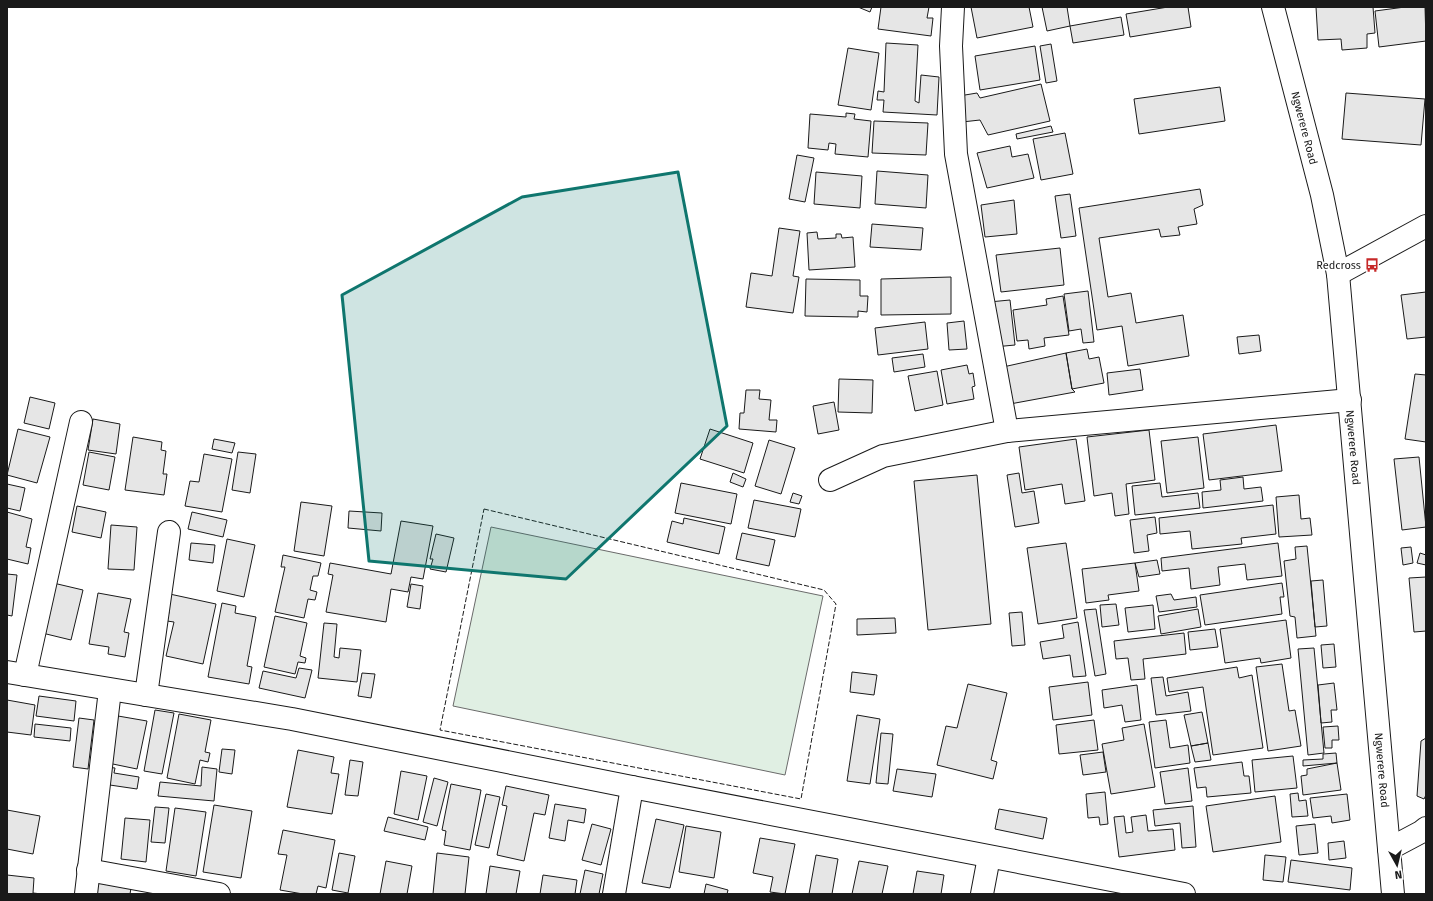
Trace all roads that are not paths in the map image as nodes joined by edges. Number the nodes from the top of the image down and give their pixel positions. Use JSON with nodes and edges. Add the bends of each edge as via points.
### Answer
{"nodes":[{"id":1,"x":953,"y":7,"type":"edge"},
{"id":2,"x":1273,"y":7,"type":"edge"},
{"id":3,"x":1426,"y":226,"type":"edge"},
{"id":4,"x":1338,"y":274,"type":"junction"},
{"id":5,"x":1350,"y":400,"type":"junction"},
{"id":6,"x":81,"y":422,"type":"dead end"},
{"id":7,"x":1006,"y":431,"type":"junction"},
{"id":8,"x":830,"y":480,"type":"dead end"},
{"id":9,"x":169,"y":532,"type":"dead end"},
{"id":10,"x":16,"y":673,"type":"edge"},
{"id":11,"x":110,"y":690,"type":"junction"},
{"id":12,"x":146,"y":695,"type":"junction"},
{"id":13,"x":632,"y":787,"type":"junction"},
{"id":14,"x":1426,"y":828,"type":"edge"},
{"id":15,"x":1389,"y":849,"type":"junction"},
{"id":16,"x":989,"y":857,"type":"junction"},
{"id":17,"x":88,"y":870,"type":"junction"},
{"id":18,"x":86,"y":894,"type":"edge"},
{"id":19,"x":219,"y":894,"type":"edge"},
{"id":20,"x":614,"y":894,"type":"edge"},
{"id":21,"x":982,"y":894,"type":"edge"},
{"id":22,"x":1184,"y":894,"type":"edge"},
{"id":23,"x":1393,"y":894,"type":"edge"}],
"edges":[{"from":1,"to":7,"type":"street","via":[[951,46],[956,154]]},
{"from":2,"to":4,"type":"street","name":"Ngwerere Road","via":[[1322,195]]},
{"from":3,"to":4,"type":"street"},
{"from":4,"to":5,"type":"street","name":"Ngwerere Road"},
{"from":5,"to":7,"type":"street"},
{"from":5,"to":15,"type":"street","name":"Ngwerere Road"},
{"from":6,"to":10,"type":"street"},
{"from":7,"to":8,"type":"street","via":[[883,456]]},
{"from":9,"to":12,"type":"street"},
{"from":10,"to":11,"type":"street"},
{"from":11,"to":12,"type":"street"},
{"from":11,"to":17,"type":"street"},
{"from":12,"to":13,"type":"street","via":[[292,719]]},
{"from":13,"to":16,"type":"street"},
{"from":13,"to":20,"type":"street"},
{"from":14,"to":15,"type":"street"},
{"from":15,"to":23,"type":"street","name":"Ngwerere Road"},
{"from":16,"to":21,"type":"street"},
{"from":16,"to":22,"type":"street"},
{"from":17,"to":18,"type":"street"},
{"from":17,"to":19,"type":"street"}]}
